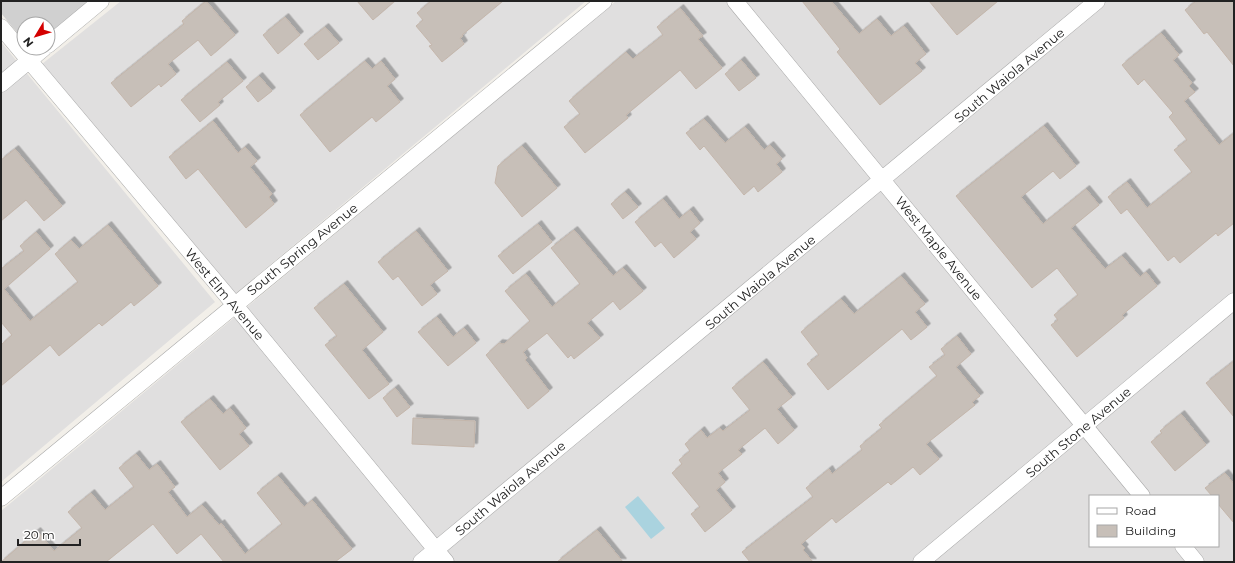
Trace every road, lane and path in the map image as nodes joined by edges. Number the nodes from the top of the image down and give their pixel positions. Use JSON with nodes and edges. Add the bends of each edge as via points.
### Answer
{"nodes":[{"id":1,"x":101,"y":1,"type":"edge"},
{"id":2,"x":604,"y":1,"type":"edge"},
{"id":3,"x":735,"y":1,"type":"edge"},
{"id":4,"x":1097,"y":1,"type":"edge"},
{"id":5,"x":1,"y":27,"type":"edge"},
{"id":6,"x":56,"y":38,"type":"edge"},
{"id":7,"x":34,"y":56,"type":"edge"},
{"id":8,"x":28,"y":61,"type":"junction"},
{"id":9,"x":1,"y":84,"type":"edge"},
{"id":10,"x":883,"y":180,"type":"junction"},
{"id":11,"x":1234,"y":301,"type":"edge"},
{"id":12,"x":234,"y":304,"type":"junction"},
{"id":13,"x":1086,"y":427,"type":"junction"},
{"id":14,"x":1141,"y":495,"type":"edge"},
{"id":15,"x":1,"y":498,"type":"edge"},
{"id":16,"x":1184,"y":547,"type":"edge"},
{"id":17,"x":436,"y":550,"type":"junction"},
{"id":18,"x":421,"y":562,"type":"edge"},
{"id":19,"x":446,"y":562,"type":"edge"},
{"id":20,"x":921,"y":562,"type":"edge"},
{"id":21,"x":1196,"y":562,"type":"edge"}],
"edges":[{"from":1,"to":6,"type":"street"},
{"from":2,"to":12,"type":"street","name":"South Spring Avenue"},
{"from":3,"to":10,"type":"street","name":"West Maple Avenue"},
{"from":4,"to":10,"type":"street","name":"South Waiola Avenue"},
{"from":5,"to":8,"type":"street","name":"West Elm Avenue"},
{"from":7,"to":8,"type":"street"},
{"from":8,"to":9,"type":"street"},
{"from":8,"to":12,"type":"street","name":"West Elm Avenue"},
{"from":10,"to":13,"type":"street","name":"West Maple Avenue"},
{"from":10,"to":17,"type":"street","name":"South Waiola Avenue"},
{"from":11,"to":13,"type":"street","name":"South Stone Avenue"},
{"from":12,"to":15,"type":"street","name":"South Spring Avenue"},
{"from":12,"to":17,"type":"street","name":"West Elm Avenue"},
{"from":13,"to":14,"type":"street","name":"West Maple Avenue"},
{"from":13,"to":20,"type":"street","name":"South Stone Avenue"},
{"from":16,"to":21,"type":"street"},
{"from":17,"to":18,"type":"street","name":"South Waiola Avenue"},
{"from":17,"to":19,"type":"street","name":"West Elm Avenue"}]}
